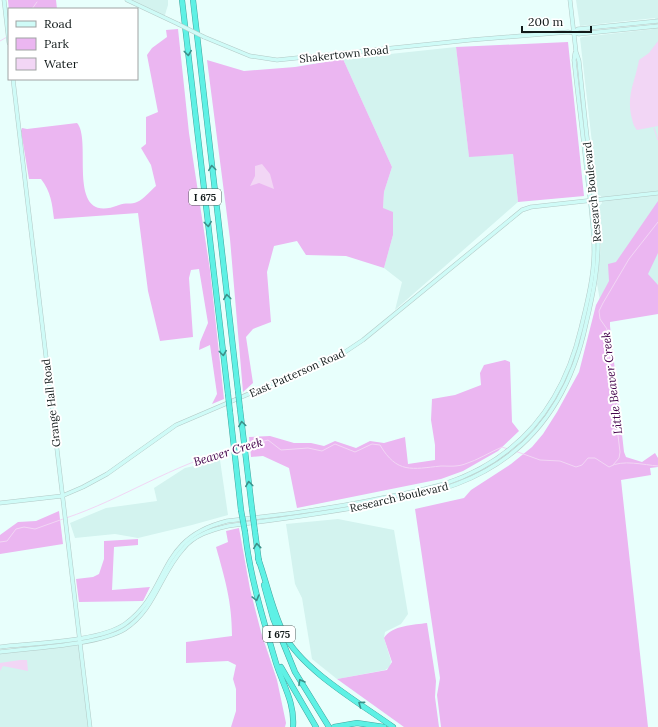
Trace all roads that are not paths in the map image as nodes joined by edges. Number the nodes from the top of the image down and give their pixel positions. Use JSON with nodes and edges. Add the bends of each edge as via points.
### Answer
{"nodes":[{"id":1,"x":4,"y":0,"type":"edge"},
{"id":2,"x":127,"y":0,"type":"edge"},
{"id":3,"x":182,"y":0,"type":"edge"},
{"id":4,"x":193,"y":0,"type":"edge"},
{"id":5,"x":570,"y":0,"type":"edge"},
{"id":6,"x":656,"y":21,"type":"edge"},
{"id":7,"x":656,"y":26,"type":"edge"},
{"id":8,"x":574,"y":32,"type":"junction"},
{"id":9,"x":8,"y":36,"type":"edge"},
{"id":10,"x":13,"y":80,"type":"edge"},
{"id":11,"x":658,"y":193,"type":"edge"},
{"id":12,"x":592,"y":200,"type":"junction"},
{"id":13,"x":62,"y":496,"type":"junction"},
{"id":14,"x":0,"y":503,"type":"edge"},
{"id":15,"x":258,"y":558,"type":"junction"},
{"id":16,"x":269,"y":639,"type":"junction"},
{"id":17,"x":79,"y":640,"type":"junction"},
{"id":18,"x":0,"y":647,"type":"edge"},
{"id":19,"x":0,"y":652,"type":"edge"},
{"id":20,"x":309,"y":695,"type":"junction"},
{"id":21,"x":90,"y":727,"type":"edge"},
{"id":22,"x":293,"y":727,"type":"edge"},
{"id":23,"x":316,"y":727,"type":"edge"},
{"id":24,"x":329,"y":727,"type":"edge"},
{"id":25,"x":333,"y":727,"type":"edge"},
{"id":26,"x":384,"y":727,"type":"edge"},
{"id":27,"x":393,"y":727,"type":"edge"}],
"edges":[{"from":1,"to":9,"type":"main road"},
{"from":2,"to":8,"type":"main road","name":"Shakertown Road","bridge":true,"via":[[250,56],[277,60]]},
{"from":3,"to":16,"type":"highway","number":"I 675","one_way":true,"bridge":true,"via":[[248,562]]},
{"from":15,"to":4,"type":"highway","number":"I 675","one_way":true,"bridge":true},
{"from":5,"to":8,"type":"main road","name":"Research Boulevard"},
{"from":6,"to":8,"type":"main road","via":[[578,29]]},
{"from":7,"to":8,"type":"main road","via":[[579,34]]},
{"from":8,"to":12,"type":"main road","name":"Research Boulevard"},
{"from":10,"to":13,"type":"main road","name":"Grange Hall Road"},
{"from":11,"to":12,"type":"main road","name":"East Patterson Road"},
{"from":12,"to":13,"type":"main road","name":"East Patterson Road","via":[[522,210],[352,348],[176,425],[107,474]]},
{"from":12,"to":17,"type":"main road","name":"Research Boulevard","via":[[593,265],[577,347],[559,391],[518,442],[466,476],[444,484],[332,508],[212,525],[190,537],[174,553],[147,602],[134,617],[105,633]]},
{"from":12,"to":17,"type":"main road","name":"Research Boulevard","via":[[598,234],[597,264],[595,288],[580,350],[562,393],[523,444],[473,477],[437,491],[352,509],[214,529],[183,548],[150,605],[135,622],[103,639]]},
{"from":13,"to":14,"type":"main road","name":"East Patterson Road"},
{"from":13,"to":17,"type":"main road","name":"Grange Hall Road"},
{"from":20,"to":15,"type":"highway","number":"I 675","one_way":true,"via":[[296,672],[273,618]]},
{"from":27,"to":15,"type":"highway","one_way":true,"via":[[309,666],[295,652],[282,628]]},
{"from":16,"to":22,"type":"highway","via":[[290,697]]},
{"from":16,"to":23,"type":"highway","number":"I 675","via":[[292,688]]},
{"from":17,"to":18,"type":"main road","name":"Research Boulevard"},
{"from":17,"to":19,"type":"main road","name":"Research Boulevard"},
{"from":17,"to":21,"type":"main road","name":"Grange Hall Road"},
{"from":20,"to":24,"type":"highway","number":"I 675"},
{"from":20,"to":25,"type":"highway"},
{"from":25,"to":26,"type":"highway","via":[[364,723]]}]}
